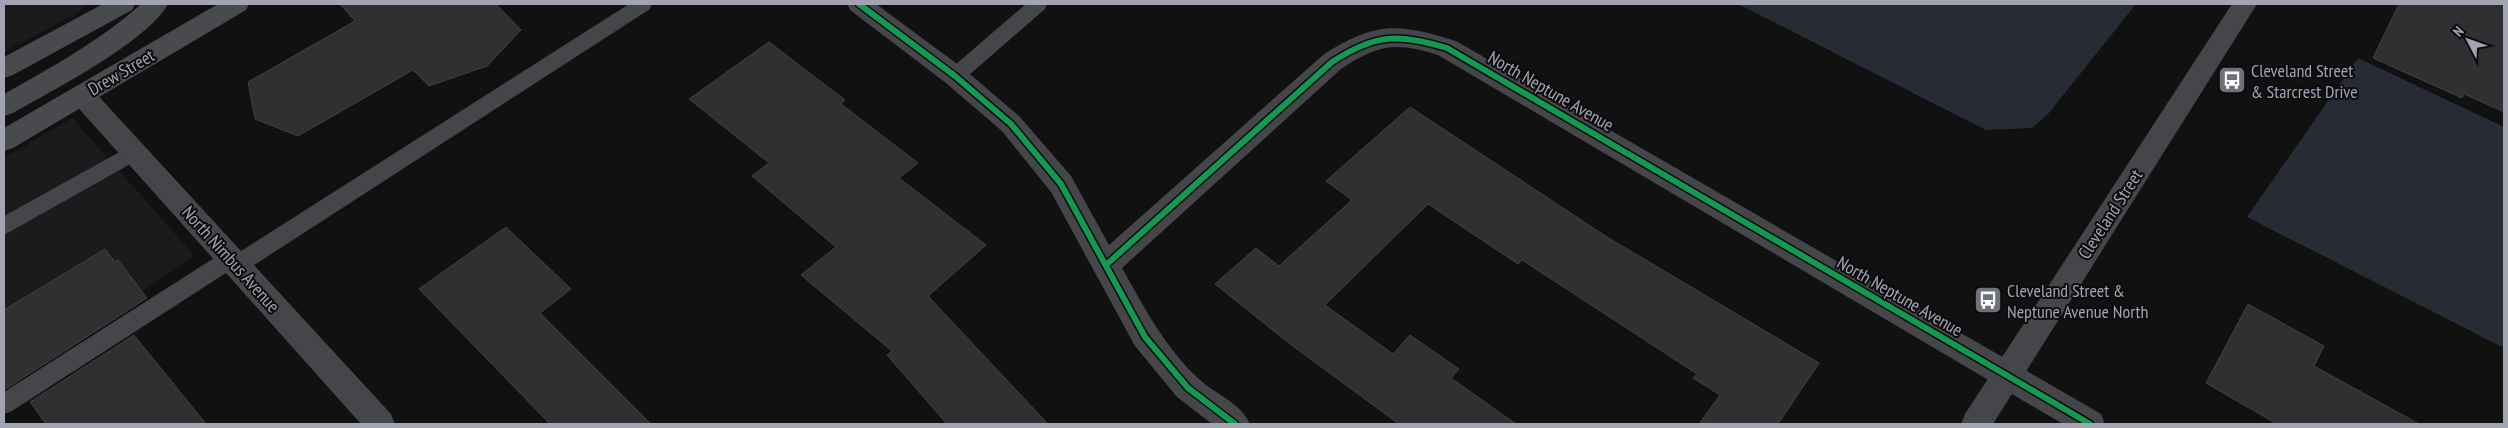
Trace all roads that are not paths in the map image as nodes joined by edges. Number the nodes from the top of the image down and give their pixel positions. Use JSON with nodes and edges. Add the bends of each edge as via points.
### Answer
{"nodes":[{"id":1,"x":110,"y":4,"type":"edge"},
{"id":2,"x":124,"y":4,"type":"edge"},
{"id":3,"x":156,"y":4,"type":"edge"},
{"id":4,"x":237,"y":4,"type":"edge"},
{"id":5,"x":643,"y":4,"type":"edge"},
{"id":6,"x":859,"y":4,"type":"edge"},
{"id":7,"x":1038,"y":4,"type":"edge"},
{"id":8,"x":2245,"y":4,"type":"edge"},
{"id":9,"x":89,"y":22,"type":"junction"},
{"id":10,"x":4,"y":68,"type":"edge"},
{"id":11,"x":955,"y":76,"type":"junction"},
{"id":12,"x":82,"y":95,"type":"junction"},
{"id":13,"x":4,"y":106,"type":"edge"},
{"id":14,"x":4,"y":141,"type":"edge"},
{"id":15,"x":134,"y":152,"type":"junction"},
{"id":16,"x":4,"y":226,"type":"edge"},
{"id":17,"x":234,"y":262,"type":"junction"},
{"id":18,"x":1107,"y":264,"type":"junction"},
{"id":19,"x":2007,"y":376,"type":"junction"},
{"id":20,"x":4,"y":404,"type":"edge"},
{"id":21,"x":380,"y":424,"type":"edge"},
{"id":22,"x":1235,"y":424,"type":"edge"},
{"id":23,"x":1976,"y":424,"type":"edge"},
{"id":24,"x":2090,"y":424,"type":"edge"}],
"edges":[{"from":1,"to":9,"type":"main road"},
{"from":2,"to":9,"type":"main road"},
{"from":3,"to":13,"type":"main road","name":"Drew Street","via":[[128,30],[73,67]]},
{"from":4,"to":12,"type":"main road","name":"Drew Street"},
{"from":5,"to":17,"type":"lane"},
{"from":6,"to":11,"type":"street"},
{"from":7,"to":11,"type":"lane"},
{"from":8,"to":19,"type":"street","name":"Cleveland Street"},
{"from":9,"to":10,"type":"main road"},
{"from":11,"to":18,"type":"street","via":[[1011,124],[1061,184]]},
{"from":12,"to":14,"type":"main road","name":"Drew Street"},
{"from":12,"to":15,"type":"street","name":"North Nimbus Avenue"},
{"from":15,"to":16,"type":"lane"},
{"from":15,"to":17,"type":"street","name":"North Nimbus Avenue"},
{"from":17,"to":20,"type":"lane"},
{"from":17,"to":21,"type":"street","name":"North Nimbus Avenue"},
{"from":18,"to":19,"type":"street","name":"North Neptune Avenue","via":[[1332,62],[1356,45],[1381,38],[1414,37],[1447,48]]},
{"from":18,"to":22,"type":"street","via":[[1145,337],[1188,388]]},
{"from":19,"to":23,"type":"street","name":"Cleveland Street"},
{"from":19,"to":24,"type":"street","name":"North Neptune Avenue"}]}
